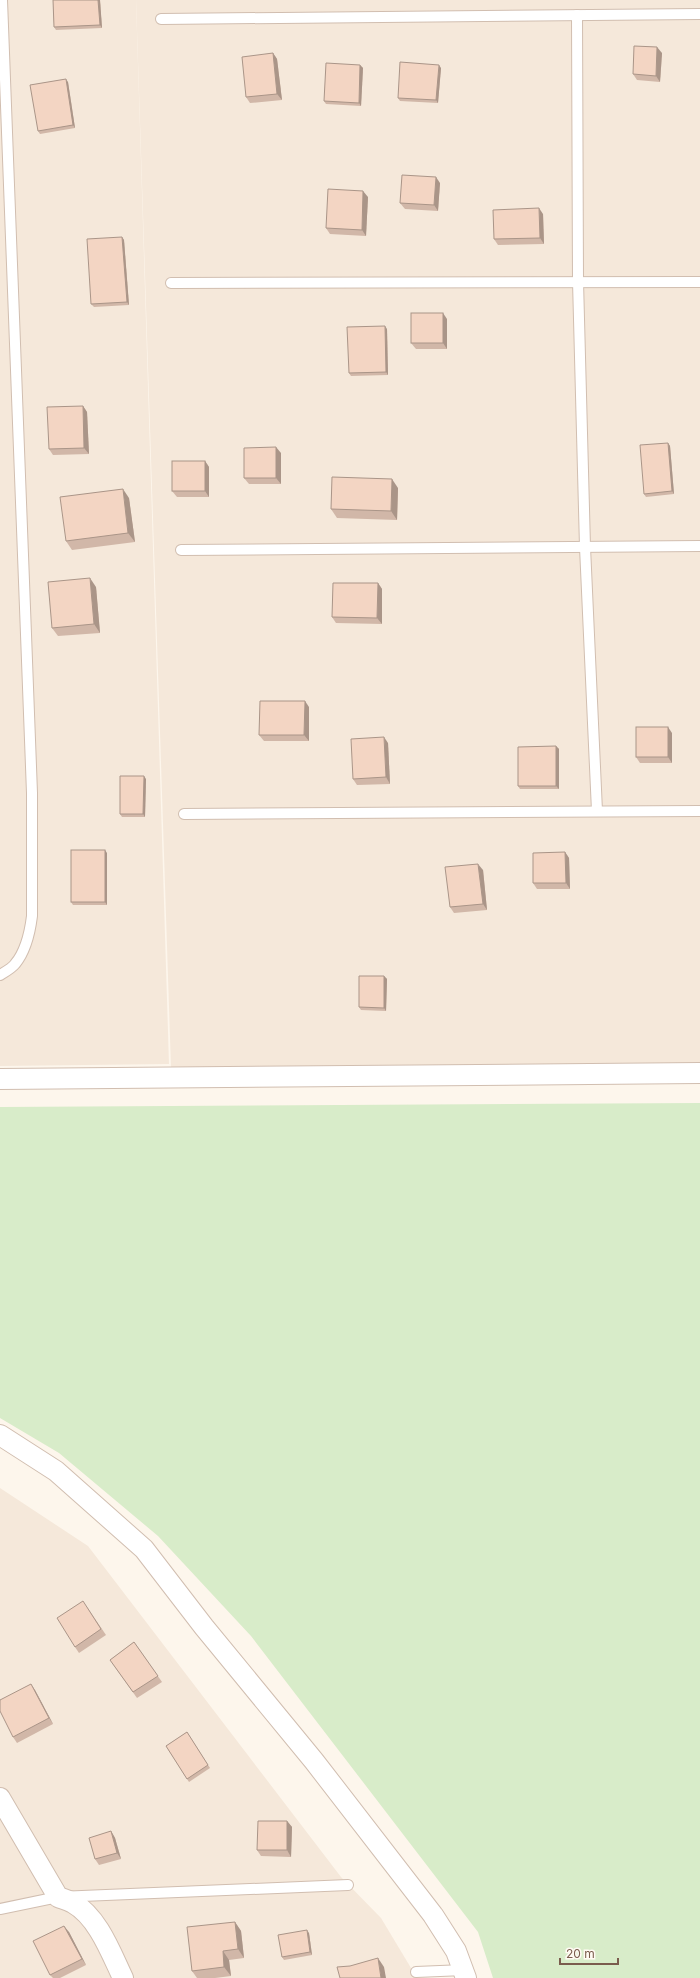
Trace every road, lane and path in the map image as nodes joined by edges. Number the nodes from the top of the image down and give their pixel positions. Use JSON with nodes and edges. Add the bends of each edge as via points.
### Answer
{"nodes":[{"id":1,"x":2,"y":0,"type":"edge"},
{"id":2,"x":700,"y":14,"type":"edge"},
{"id":3,"x":577,"y":15,"type":"junction"},
{"id":4,"x":161,"y":19,"type":"dead end"},
{"id":5,"x":578,"y":281,"type":"junction"},
{"id":6,"x":700,"y":282,"type":"edge"},
{"id":7,"x":171,"y":283,"type":"dead end"},
{"id":8,"x":700,"y":546,"type":"edge"},
{"id":9,"x":585,"y":547,"type":"junction"},
{"id":10,"x":181,"y":550,"type":"dead end"},
{"id":11,"x":597,"y":811,"type":"junction"},
{"id":12,"x":700,"y":811,"type":"edge"},
{"id":13,"x":184,"y":814,"type":"dead end"},
{"id":14,"x":0,"y":976,"type":"edge"},
{"id":15,"x":700,"y":1073,"type":"edge"},
{"id":16,"x":0,"y":1079,"type":"edge"},
{"id":17,"x":0,"y":1435,"type":"edge"},
{"id":18,"x":0,"y":1798,"type":"edge"},
{"id":19,"x":348,"y":1885,"type":"dead end"},
{"id":20,"x":58,"y":1897,"type":"junction"},
{"id":21,"x":0,"y":1909,"type":"edge"},
{"id":22,"x":416,"y":1972,"type":"dead end"},
{"id":23,"x":465,"y":1974,"type":"edge"},
{"id":24,"x":123,"y":1978,"type":"edge"}],
"edges":[{"from":1,"to":14,"type":"lane","via":[[32,793],[32,916],[24,949],[15,964]]},
{"from":2,"to":3,"type":"lane"},
{"from":3,"to":4,"type":"lane"},
{"from":3,"to":5,"type":"lane"},
{"from":5,"to":6,"type":"lane"},
{"from":5,"to":7,"type":"lane"},
{"from":5,"to":9,"type":"lane"},
{"from":8,"to":9,"type":"lane"},
{"from":9,"to":10,"type":"lane"},
{"from":9,"to":11,"type":"lane"},
{"from":11,"to":12,"type":"lane"},
{"from":11,"to":13,"type":"lane"},
{"from":15,"to":16,"type":"street"},
{"from":17,"to":23,"type":"street","via":[[56,1471],[144,1549],[204,1627],[309,1754],[433,1915],[456,1951]]},
{"from":18,"to":20,"type":"street"},
{"from":19,"to":20,"type":"lane"},
{"from":20,"to":21,"type":"lane"},
{"from":20,"to":24,"type":"street","via":[[83,1911],[96,1926]]},
{"from":22,"to":23,"type":"lane"}]}
